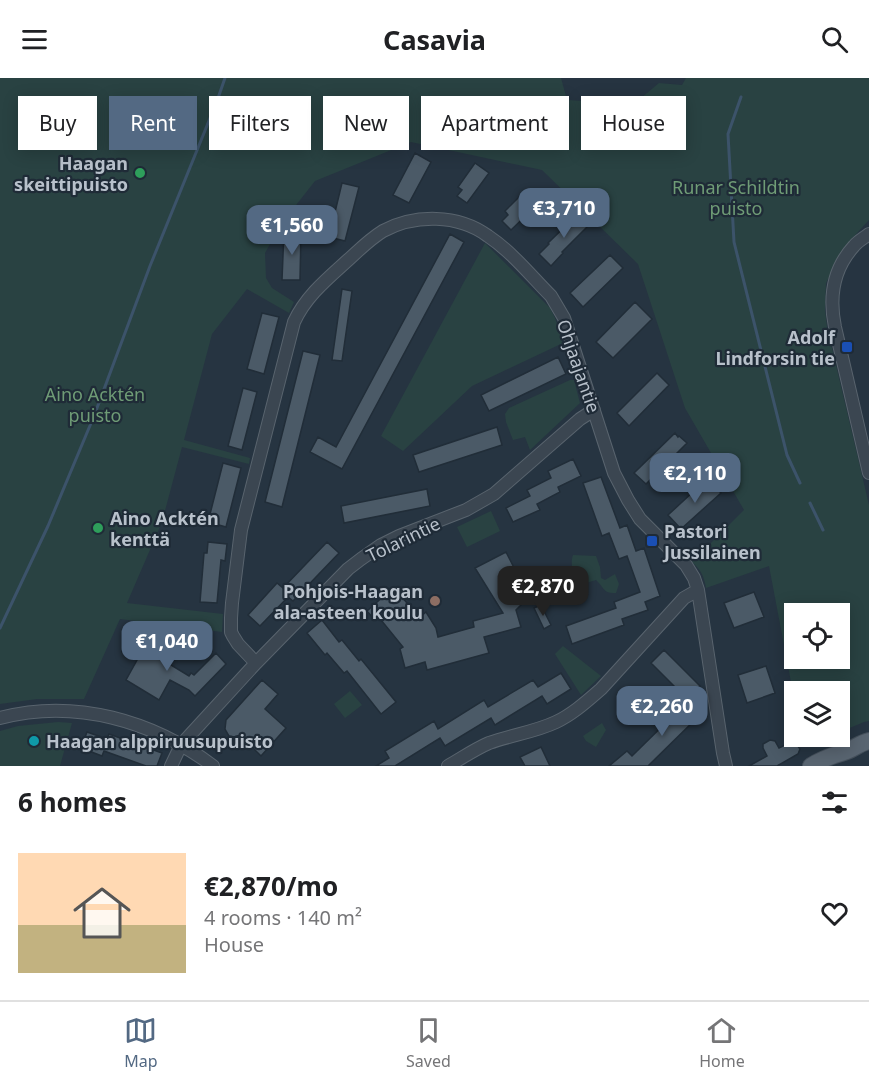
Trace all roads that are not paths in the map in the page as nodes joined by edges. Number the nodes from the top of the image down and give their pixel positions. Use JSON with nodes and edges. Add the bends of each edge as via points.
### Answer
{"nodes":[{"id":1,"x":869,"y":234,"type":"edge"},
{"id":2,"x":594,"y":410,"type":"junction"},
{"id":3,"x":869,"y":473,"type":"edge"},
{"id":4,"x":698,"y":590,"type":"junction"},
{"id":5,"x":256,"y":663,"type":"junction"},
{"id":6,"x":0,"y":718,"type":"edge"},
{"id":7,"x":869,"y":741,"type":"edge"},
{"id":8,"x":181,"y":745,"type":"junction"},
{"id":9,"x":849,"y":750,"type":"junction"},
{"id":10,"x":869,"y":750,"type":"edge"},
{"id":11,"x":171,"y":766,"type":"edge"},
{"id":12,"x":213,"y":766,"type":"edge"},
{"id":13,"x":448,"y":766,"type":"edge"},
{"id":14,"x":726,"y":766,"type":"edge"},
{"id":15,"x":811,"y":766,"type":"edge"}],
"edges":[{"from":1,"to":3,"type":"street","via":[[854,246],[841,266],[835,281],[832,312]]},
{"from":2,"to":4,"type":"street","name":"Ohjaajantie","via":[[614,473],[628,500],[640,519],[686,565]]},
{"from":2,"to":5,"type":"street","name":"Tolarintie","via":[[494,494],[466,510],[399,536],[361,559]]},
{"from":2,"to":5,"type":"street","name":"Ohjaajantie","via":[[558,305],[486,234],[463,224],[428,218],[390,228],[369,241],[311,295],[294,322],[241,530],[232,603],[233,636]]},
{"from":4,"to":13,"type":"street","via":[[684,598],[601,688],[577,708],[555,722],[478,748]]},
{"from":4,"to":14,"type":"street","name":"Ohjaajantie"},
{"from":5,"to":8,"type":"street","name":"Tolarintie"},
{"from":6,"to":8,"type":"street","via":[[34,711],[92,713],[154,731]]},
{"from":7,"to":9,"type":"main road"},
{"from":8,"to":11,"type":"street","name":"Tolarintie"},
{"from":8,"to":12,"type":"street"},
{"from":9,"to":10,"type":"main road"},
{"from":9,"to":15,"type":"main road"}]}
